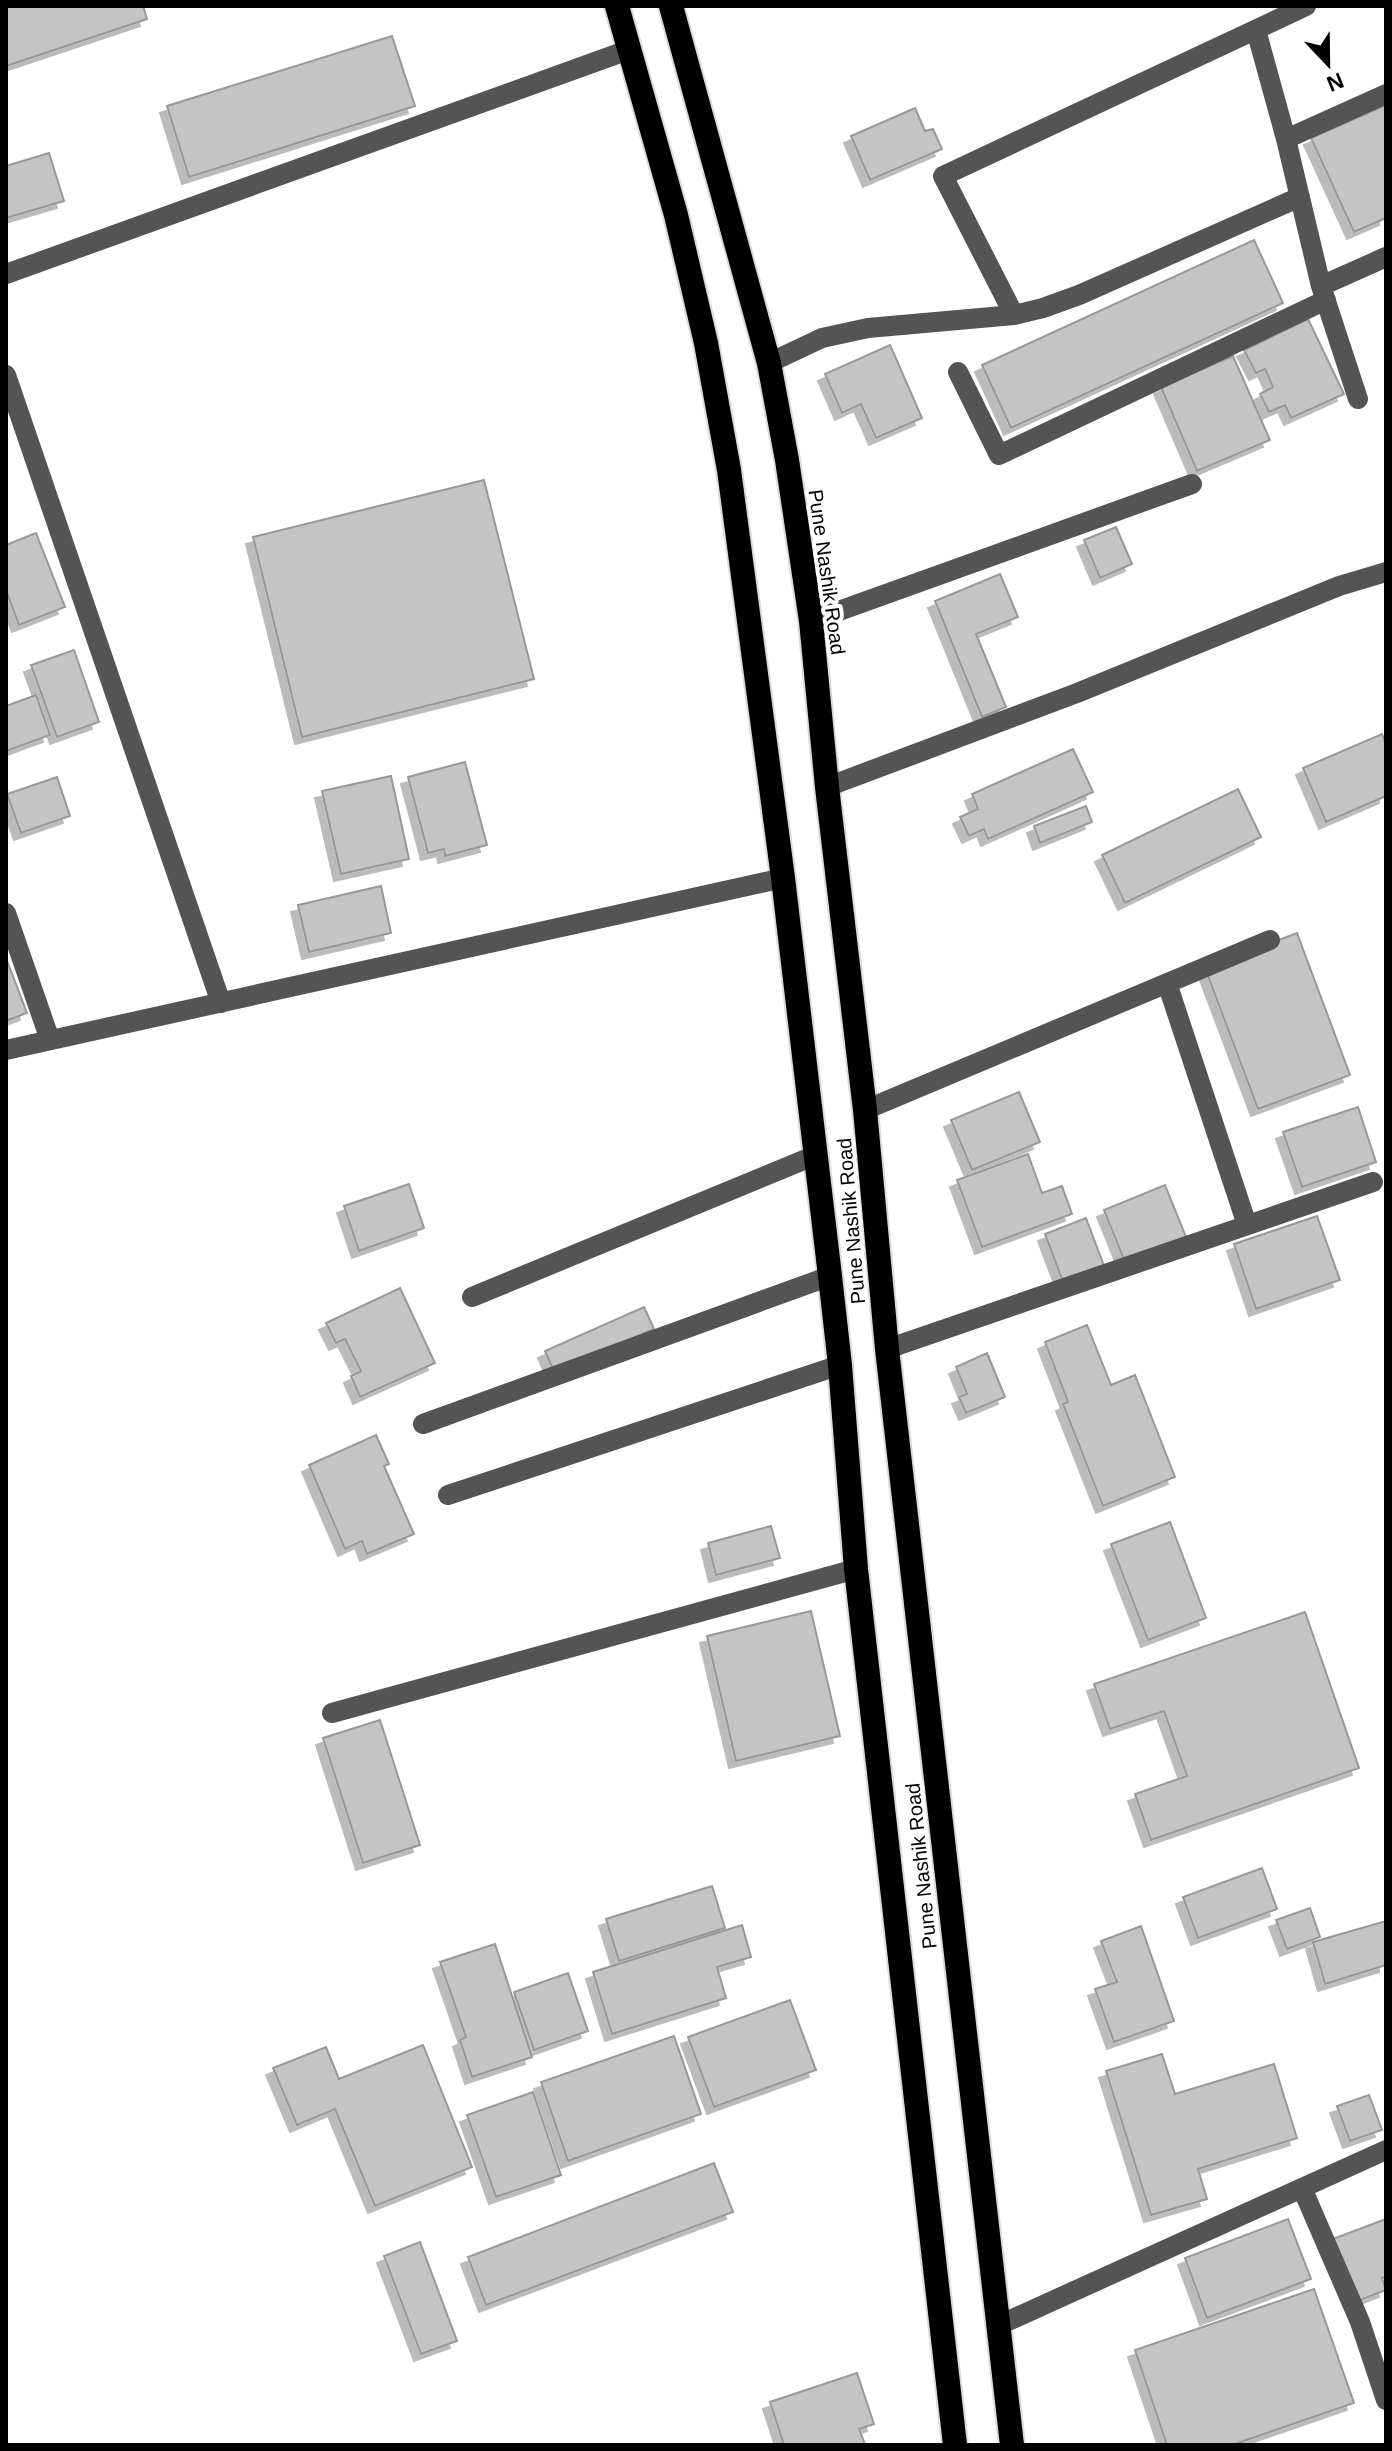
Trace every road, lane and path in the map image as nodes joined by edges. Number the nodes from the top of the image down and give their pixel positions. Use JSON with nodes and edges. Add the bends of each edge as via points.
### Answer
{"nodes":[{"id":1,"x":617,"y":6,"type":"edge"},
{"id":2,"x":671,"y":6,"type":"edge"},
{"id":3,"x":1306,"y":6,"type":"edge"},
{"id":4,"x":1256,"y":30,"type":"junction"},
{"id":5,"x":631,"y":49,"type":"junction"},
{"id":6,"x":1386,"y":94,"type":"edge"},
{"id":7,"x":1286,"y":139,"type":"junction"},
{"id":8,"x":1300,"y":197,"type":"junction"},
{"id":9,"x":1386,"y":257,"type":"edge"},
{"id":10,"x":6,"y":274,"type":"edge"},
{"id":11,"x":1324,"y":293,"type":"junction"},
{"id":12,"x":1014,"y":315,"type":"junction"},
{"id":13,"x":769,"y":363,"type":"junction"},
{"id":14,"x":958,"y":372,"type":"dead end"},
{"id":15,"x":6,"y":376,"type":"edge"},
{"id":16,"x":1358,"y":399,"type":"dead end"},
{"id":17,"x":1192,"y":484,"type":"dead end"},
{"id":18,"x":1386,"y":572,"type":"edge"},
{"id":19,"x":811,"y":621,"type":"junction"},
{"id":20,"x":827,"y":787,"type":"junction"},
{"id":21,"x":783,"y":878,"type":"junction"},
{"id":22,"x":6,"y":913,"type":"edge"},
{"id":23,"x":1270,"y":940,"type":"dead end"},
{"id":24,"x":1167,"y":983,"type":"junction"},
{"id":25,"x":221,"y":1003,"type":"junction"},
{"id":26,"x":50,"y":1040,"type":"junction"},
{"id":27,"x":6,"y":1050,"type":"edge"},
{"id":28,"x":865,"y":1110,"type":"junction"},
{"id":29,"x":816,"y":1155,"type":"junction"},
{"id":30,"x":1373,"y":1182,"type":"dead end"},
{"id":31,"x":1247,"y":1225,"type":"junction"},
{"id":32,"x":830,"y":1276,"type":"junction"},
{"id":33,"x":472,"y":1297,"type":"dead end"},
{"id":34,"x":887,"y":1349,"type":"junction"},
{"id":35,"x":840,"y":1365,"type":"junction"},
{"id":36,"x":423,"y":1424,"type":"dead end"},
{"id":37,"x":448,"y":1495,"type":"dead end"},
{"id":38,"x":856,"y":1569,"type":"junction"},
{"id":39,"x":332,"y":1713,"type":"dead end"},
{"id":40,"x":1386,"y":2150,"type":"edge"},
{"id":41,"x":1302,"y":2188,"type":"junction"},
{"id":42,"x":997,"y":2326,"type":"junction"},
{"id":43,"x":1386,"y":2400,"type":"edge"},
{"id":44,"x":955,"y":2445,"type":"edge"},
{"id":45,"x":1012,"y":2445,"type":"edge"}],
"edges":[{"from":1,"to":5,"type":"highway","name":"Pune Nashik Road"},
{"from":2,"to":13,"type":"highway","name":"Pune Nashik Road"},
{"from":3,"to":4,"type":"street"},
{"from":4,"to":7,"type":"street"},
{"from":4,"to":12,"type":"street","via":[[943,176]]},
{"from":5,"to":10,"type":"street"},
{"from":5,"to":21,"type":"highway","name":"Pune Nashik Road","via":[[706,343],[729,470]]},
{"from":6,"to":7,"type":"street"},
{"from":7,"to":8,"type":"street"},
{"from":8,"to":11,"type":"street"},
{"from":8,"to":12,"type":"street","via":[[1079,295]]},
{"from":9,"to":11,"type":"street"},
{"from":11,"to":14,"type":"street","via":[[999,455]]},
{"from":11,"to":16,"type":"street"},
{"from":12,"to":13,"type":"street","via":[[868,328],[822,338]]},
{"from":13,"to":19,"type":"highway","name":"Pune Nashik Road"},
{"from":15,"to":25,"type":"street"},
{"from":17,"to":19,"type":"street"},
{"from":18,"to":20,"type":"street"},
{"from":19,"to":20,"type":"highway","name":"Pune Nashik Road"},
{"from":20,"to":28,"type":"highway","name":"Pune Nashik Road"},
{"from":21,"to":25,"type":"street"},
{"from":21,"to":29,"type":"highway","name":"Pune Nashik Road"},
{"from":22,"to":26,"type":"street"},
{"from":23,"to":24,"type":"street"},
{"from":24,"to":28,"type":"street"},
{"from":24,"to":31,"type":"street"},
{"from":25,"to":26,"type":"street"},
{"from":26,"to":27,"type":"street"},
{"from":28,"to":34,"type":"highway","name":"Pune Nashik Road"},
{"from":29,"to":32,"type":"highway","name":"Pune Nashik Road"},
{"from":29,"to":33,"type":"street"},
{"from":30,"to":31,"type":"street"},
{"from":31,"to":34,"type":"street"},
{"from":32,"to":35,"type":"highway","name":"Pune Nashik Road"},
{"from":32,"to":36,"type":"street"},
{"from":34,"to":42,"type":"highway","name":"Pune Nashik Road"},
{"from":35,"to":37,"type":"street"},
{"from":35,"to":38,"type":"highway","name":"Pune Nashik Road"},
{"from":38,"to":39,"type":"street"},
{"from":38,"to":44,"type":"highway","name":"Pune Nashik Road"},
{"from":40,"to":41,"type":"street"},
{"from":41,"to":42,"type":"street"},
{"from":41,"to":43,"type":"street","via":[[1360,2322]]},
{"from":42,"to":45,"type":"highway","name":"Pune Nashik Road"}]}
